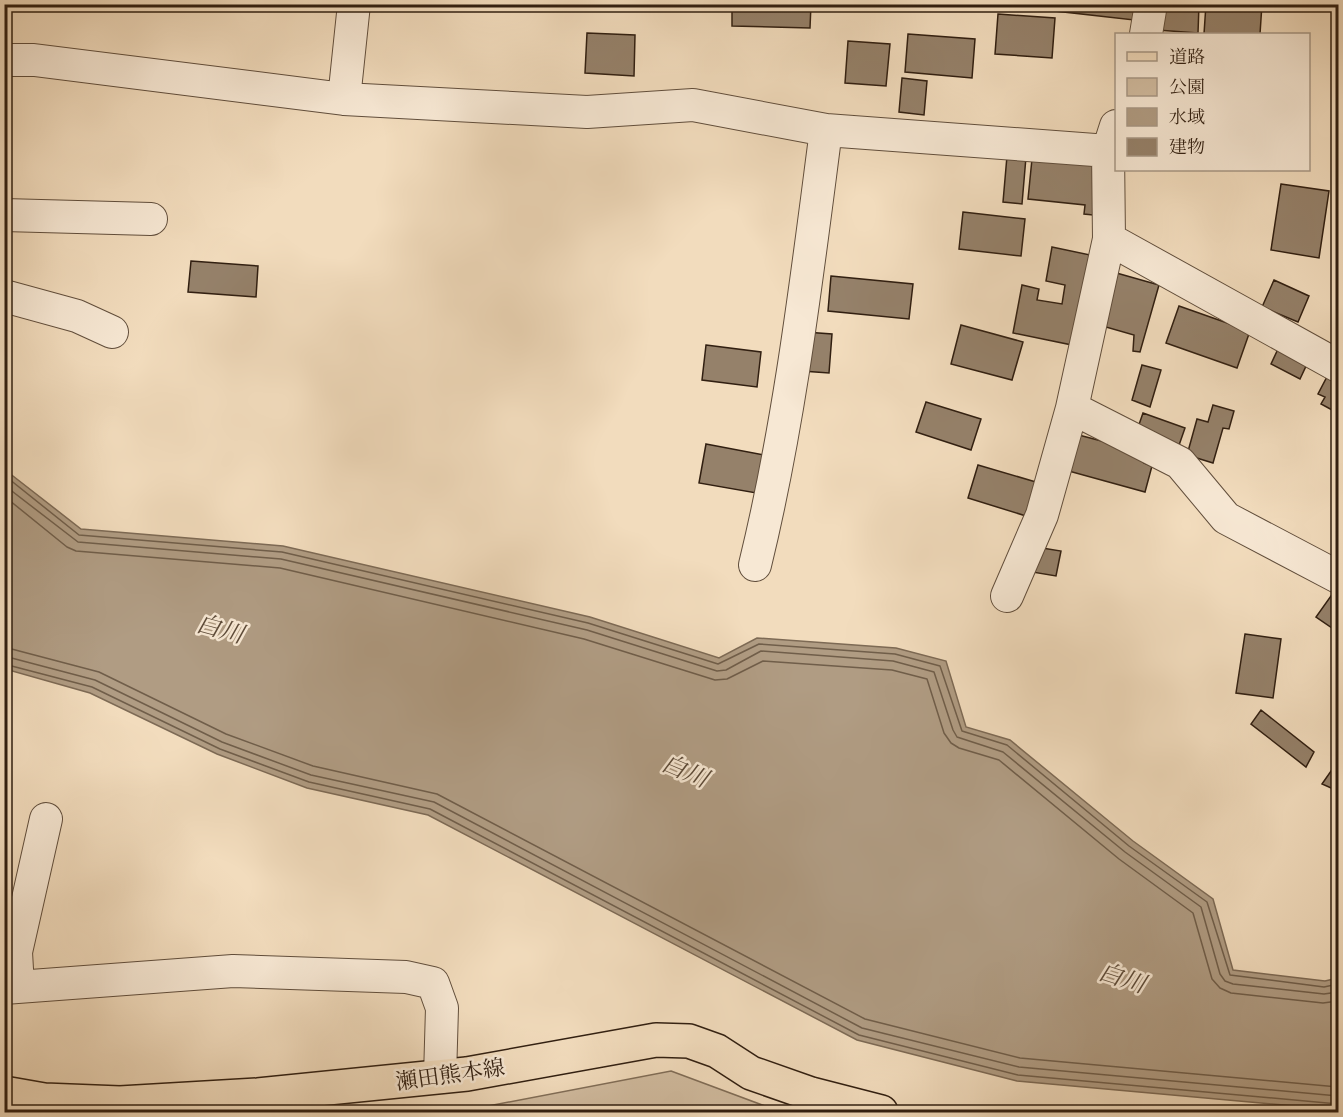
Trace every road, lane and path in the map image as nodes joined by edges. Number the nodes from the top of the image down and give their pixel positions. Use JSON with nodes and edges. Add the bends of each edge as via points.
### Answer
{"nodes":[{"id":1,"x":354,"y":4,"type":"edge"},
{"id":2,"x":1151,"y":4,"type":"edge"},
{"id":3,"x":1146,"y":33,"type":"edge"},
{"id":4,"x":4,"y":60,"type":"edge"},
{"id":5,"x":344,"y":99,"type":"junction"},
{"id":6,"x":826,"y":130,"type":"junction"},
{"id":7,"x":1112,"y":139,"type":"edge"},
{"id":8,"x":4,"y":215,"type":"edge"},
{"id":9,"x":151,"y":219,"type":"dead end"},
{"id":10,"x":1109,"y":239,"type":"junction"},
{"id":11,"x":4,"y":296,"type":"edge"},
{"id":12,"x":112,"y":332,"type":"dead end"},
{"id":13,"x":1338,"y":366,"type":"edge"},
{"id":14,"x":1072,"y":408,"type":"junction"},
{"id":15,"x":755,"y":565,"type":"dead end"},
{"id":16,"x":1338,"y":577,"type":"edge"},
{"id":17,"x":1007,"y":596,"type":"dead end"},
{"id":18,"x":46,"y":819,"type":"dead end"},
{"id":19,"x":11,"y":987,"type":"edge"},
{"id":20,"x":440,"y":1077,"type":"junction"},
{"id":21,"x":4,"y":1093,"type":"edge"},
{"id":22,"x":880,"y":1113,"type":"edge"}],
"edges":[{"from":1,"to":5,"type":"street"},
{"from":2,"to":3,"type":"street"},
{"from":4,"to":5,"type":"street","via":[[34,60]]},
{"from":5,"to":6,"type":"street","via":[[587,112],[693,105]]},
{"from":6,"to":7,"type":"street"},
{"from":6,"to":15,"type":"street","via":[[779,453]]},
{"from":7,"to":10,"type":"street"},
{"from":8,"to":9,"type":"street"},
{"from":10,"to":13,"type":"street"},
{"from":10,"to":14,"type":"street"},
{"from":11,"to":12,"type":"street","via":[[77,316]]},
{"from":14,"to":16,"type":"street","via":[[1180,463],[1226,518]]},
{"from":14,"to":17,"type":"street","via":[[1042,515]]},
{"from":18,"to":19,"type":"street"},
{"from":19,"to":20,"type":"street","via":[[233,971],[406,977],[433,983],[442,1008]]},
{"from":20,"to":21,"type":"main road","name":"瀬田熊本線","via":[[258,1095],[120,1103],[44,1100]]},
{"from":20,"to":22,"type":"main road","name":"瀬田熊本線","via":[[656,1040],[689,1041],[717,1051],[751,1073]]}]}
